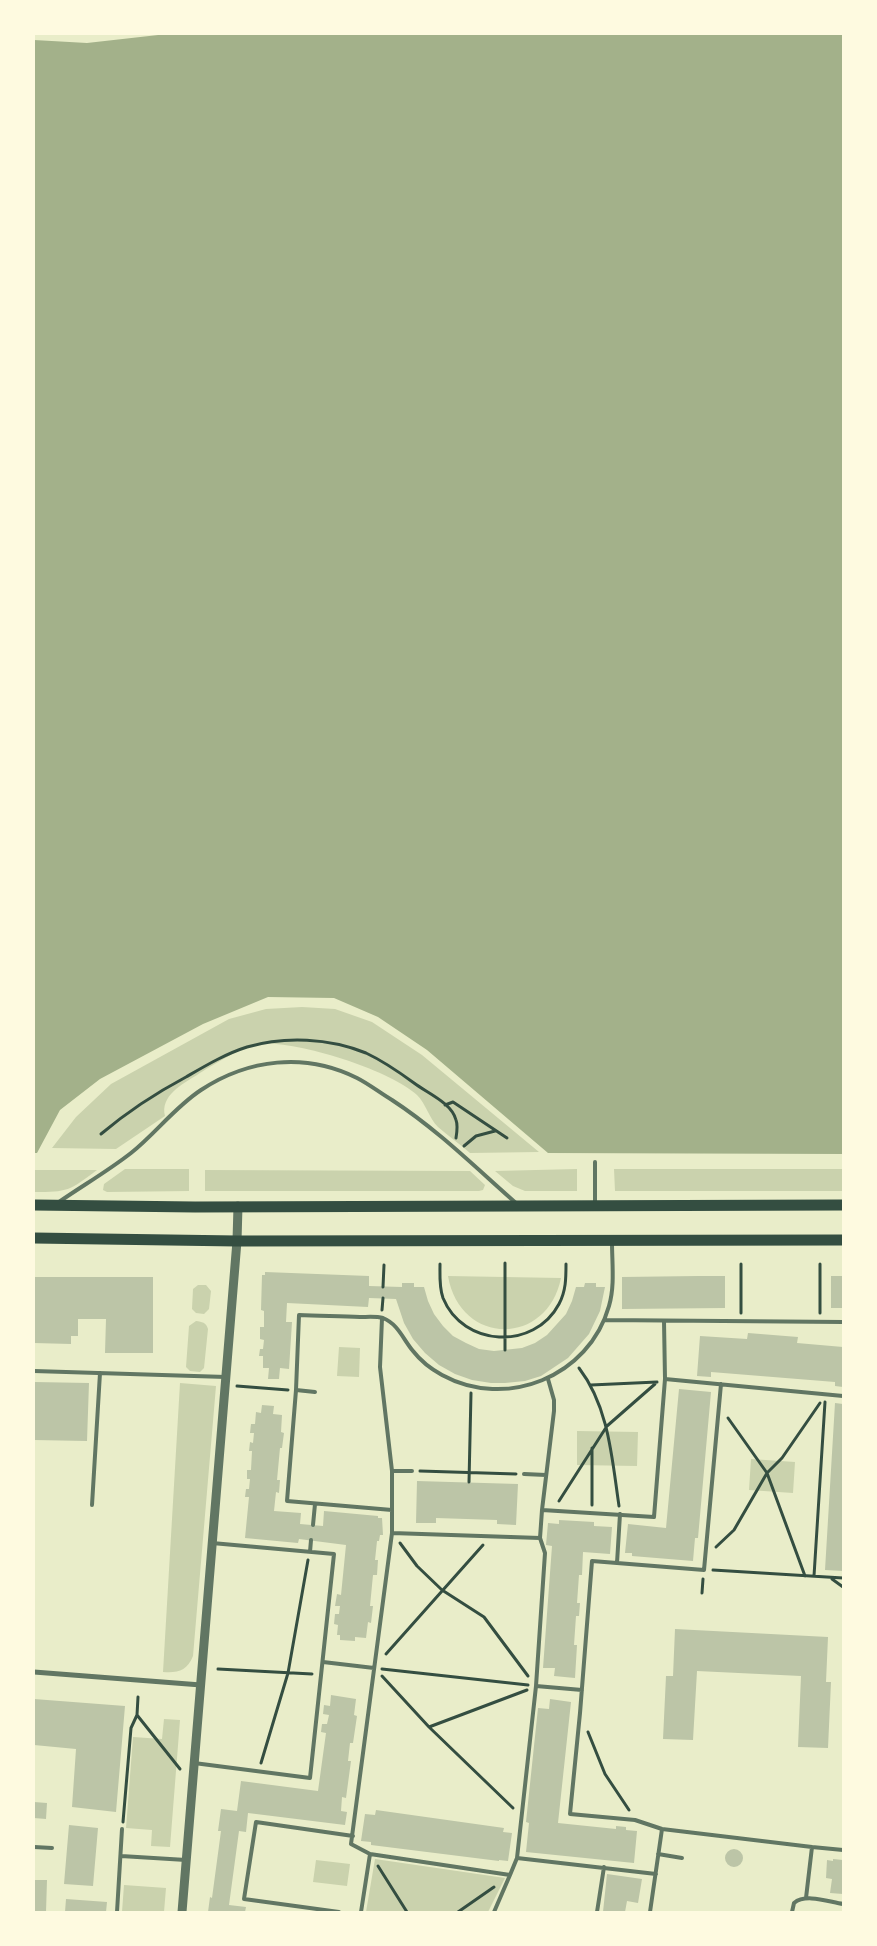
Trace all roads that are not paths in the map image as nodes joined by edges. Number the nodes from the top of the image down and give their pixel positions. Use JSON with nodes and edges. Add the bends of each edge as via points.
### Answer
{"nodes":[{"id":1,"x":595,"y":1162,"type":"dead end"},
{"id":2,"x":34,"y":1205,"type":"edge"},
{"id":3,"x":55,"y":1205,"type":"junction"},
{"id":4,"x":595,"y":1205,"type":"junction"},
{"id":5,"x":843,"y":1205,"type":"edge"},
{"id":6,"x":238,"y":1206,"type":"junction"},
{"id":7,"x":520,"y":1206,"type":"junction"},
{"id":8,"x":34,"y":1238,"type":"edge"},
{"id":9,"x":237,"y":1240,"type":"junction"},
{"id":10,"x":612,"y":1240,"type":"junction"},
{"id":11,"x":843,"y":1240,"type":"edge"},
{"id":12,"x":382,"y":1318,"type":"junction"},
{"id":13,"x":604,"y":1320,"type":"junction"},
{"id":14,"x":664,"y":1320,"type":"junction"},
{"id":15,"x":843,"y":1322,"type":"edge"},
{"id":16,"x":34,"y":1371,"type":"edge"},
{"id":17,"x":100,"y":1373,"type":"junction"},
{"id":18,"x":548,"y":1379,"type":"junction"},
{"id":19,"x":665,"y":1379,"type":"junction"},
{"id":20,"x":226,"y":1381,"type":"junction"},
{"id":21,"x":721,"y":1384,"type":"junction"},
{"id":22,"x":296,"y":1390,"type":"junction"},
{"id":23,"x":316,"y":1392,"type":"dead end"},
{"id":24,"x":843,"y":1396,"type":"edge"},
{"id":25,"x":392,"y":1471,"type":"junction"},
{"id":26,"x":412,"y":1471,"type":"road end"},
{"id":27,"x":524,"y":1474,"type":"road end"},
{"id":28,"x":546,"y":1475,"type":"junction"},
{"id":29,"x":314,"y":1504,"type":"junction"},
{"id":30,"x":92,"y":1505,"type":"dead end"},
{"id":31,"x":392,"y":1510,"type":"junction"},
{"id":32,"x":542,"y":1510,"type":"junction"},
{"id":33,"x":620,"y":1514,"type":"junction"},
{"id":34,"x":312,"y":1525,"type":"dead end"},
{"id":35,"x":392,"y":1533,"type":"junction"},
{"id":36,"x":540,"y":1538,"type":"junction"},
{"id":37,"x":311,"y":1540,"type":"dead end"},
{"id":38,"x":212,"y":1543,"type":"junction"},
{"id":39,"x":310,"y":1552,"type":"junction"},
{"id":40,"x":617,"y":1562,"type":"junction"},
{"id":41,"x":323,"y":1662,"type":"junction"},
{"id":42,"x":374,"y":1668,"type":"junction"},
{"id":43,"x":34,"y":1672,"type":"edge"},
{"id":44,"x":201,"y":1685,"type":"junction"},
{"id":45,"x":536,"y":1686,"type":"junction"},
{"id":46,"x":582,"y":1690,"type":"junction"},
{"id":47,"x":194,"y":1763,"type":"junction"},
{"id":48,"x":122,"y":1829,"type":"road end"},
{"id":49,"x":662,"y":1830,"type":"junction"},
{"id":50,"x":353,"y":1836,"type":"junction"},
{"id":51,"x":34,"y":1847,"type":"edge"},
{"id":52,"x":812,"y":1847,"type":"junction"},
{"id":53,"x":52,"y":1848,"type":"dead end"},
{"id":54,"x":843,"y":1850,"type":"edge"},
{"id":55,"x":370,"y":1854,"type":"junction"},
{"id":56,"x":658,"y":1854,"type":"junction"},
{"id":57,"x":121,"y":1856,"type":"junction"},
{"id":58,"x":517,"y":1858,"type":"junction"},
{"id":59,"x":682,"y":1858,"type":"dead end"},
{"id":60,"x":186,"y":1860,"type":"junction"},
{"id":61,"x":604,"y":1867,"type":"junction"},
{"id":62,"x":656,"y":1874,"type":"junction"},
{"id":63,"x":510,"y":1875,"type":"junction"},
{"id":64,"x":806,"y":1898,"type":"junction"},
{"id":65,"x":843,"y":1904,"type":"edge"},
{"id":66,"x":117,"y":1912,"type":"edge"},
{"id":67,"x":182,"y":1912,"type":"edge"},
{"id":68,"x":339,"y":1912,"type":"edge"},
{"id":69,"x":361,"y":1912,"type":"edge"},
{"id":70,"x":494,"y":1912,"type":"edge"},
{"id":71,"x":597,"y":1912,"type":"edge"},
{"id":72,"x":650,"y":1912,"type":"edge"},
{"id":73,"x":792,"y":1912,"type":"edge"}],
"edges":[{"from":1,"to":4,"type":"lane"},
{"from":2,"to":3,"type":"main road"},
{"from":3,"to":6,"type":"main road"},
{"from":3,"to":7,"type":"lane","via":[[131,1153],[162,1122],[202,1090],[245,1068],[272,1062],[304,1062],[357,1078],[406,1110],[442,1136]]},
{"from":4,"to":5,"type":"main road"},
{"from":4,"to":7,"type":"main road"},
{"from":6,"to":7,"type":"main road"},
{"from":6,"to":9,"type":"street"},
{"from":8,"to":9,"type":"main road"},
{"from":9,"to":10,"type":"main road"},
{"from":9,"to":20,"type":"street"},
{"from":10,"to":11,"type":"main road"},
{"from":10,"to":13,"type":"lane","via":[[612,1293]]},
{"from":12,"to":18,"type":"lane","via":[[396,1326],[414,1353],[426,1364],[455,1382],[505,1390]]},
{"from":12,"to":22,"type":"lane","via":[[300,1315]]},
{"from":12,"to":25,"type":"lane","via":[[380,1367]]},
{"from":13,"to":14,"type":"lane"},
{"from":13,"to":18,"type":"lane","via":[[596,1337],[575,1361]]},
{"from":14,"to":15,"type":"lane"},
{"from":14,"to":19,"type":"lane"},
{"from":16,"to":17,"type":"lane"},
{"from":17,"to":20,"type":"lane"},
{"from":17,"to":30,"type":"lane"},
{"from":18,"to":28,"type":"lane","via":[[554,1406]]},
{"from":19,"to":21,"type":"lane"},
{"from":19,"to":33,"type":"lane","via":[[654,1517]]},
{"from":20,"to":38,"type":"street"},
{"from":21,"to":24,"type":"lane"},
{"from":21,"to":40,"type":"lane","via":[[704,1570]]},
{"from":22,"to":23,"type":"lane"},
{"from":22,"to":29,"type":"lane","via":[[286,1501]]},
{"from":25,"to":26,"type":"lane"},
{"from":25,"to":31,"type":"lane"},
{"from":27,"to":28,"type":"lane"},
{"from":28,"to":32,"type":"lane"},
{"from":29,"to":31,"type":"lane"},
{"from":29,"to":34,"type":"lane"},
{"from":31,"to":35,"type":"lane"},
{"from":32,"to":33,"type":"lane"},
{"from":32,"to":36,"type":"lane"},
{"from":33,"to":40,"type":"lane"},
{"from":35,"to":36,"type":"lane"},
{"from":35,"to":42,"type":"lane"},
{"from":36,"to":45,"type":"lane","via":[[545,1553]]},
{"from":37,"to":39,"type":"lane"},
{"from":38,"to":39,"type":"lane"},
{"from":38,"to":44,"type":"street"},
{"from":39,"to":41,"type":"lane","via":[[334,1554]]},
{"from":40,"to":46,"type":"lane","via":[[592,1561]]},
{"from":41,"to":42,"type":"lane"},
{"from":41,"to":47,"type":"lane","via":[[310,1778]]},
{"from":42,"to":50,"type":"lane"},
{"from":43,"to":44,"type":"street"},
{"from":44,"to":47,"type":"street"},
{"from":45,"to":46,"type":"lane"},
{"from":45,"to":58,"type":"lane"},
{"from":46,"to":49,"type":"lane","via":[[570,1814],[635,1820]]},
{"from":47,"to":60,"type":"street"},
{"from":48,"to":57,"type":"lane"},
{"from":49,"to":52,"type":"lane"},
{"from":49,"to":56,"type":"lane"},
{"from":50,"to":55,"type":"lane","via":[[351,1844]]},
{"from":50,"to":68,"type":"lane","via":[[256,1822],[244,1899]]},
{"from":51,"to":53,"type":"lane"},
{"from":52,"to":54,"type":"lane"},
{"from":52,"to":64,"type":"lane"},
{"from":55,"to":63,"type":"lane"},
{"from":55,"to":69,"type":"lane"},
{"from":56,"to":59,"type":"lane"},
{"from":56,"to":62,"type":"lane"},
{"from":57,"to":60,"type":"lane"},
{"from":57,"to":66,"type":"lane"},
{"from":58,"to":61,"type":"lane"},
{"from":58,"to":63,"type":"lane"},
{"from":60,"to":67,"type":"street"},
{"from":61,"to":62,"type":"lane"},
{"from":61,"to":71,"type":"lane"},
{"from":62,"to":72,"type":"lane"},
{"from":63,"to":70,"type":"lane"},
{"from":64,"to":65,"type":"lane"},
{"from":64,"to":73,"type":"lane","via":[[794,1902]]}]}
